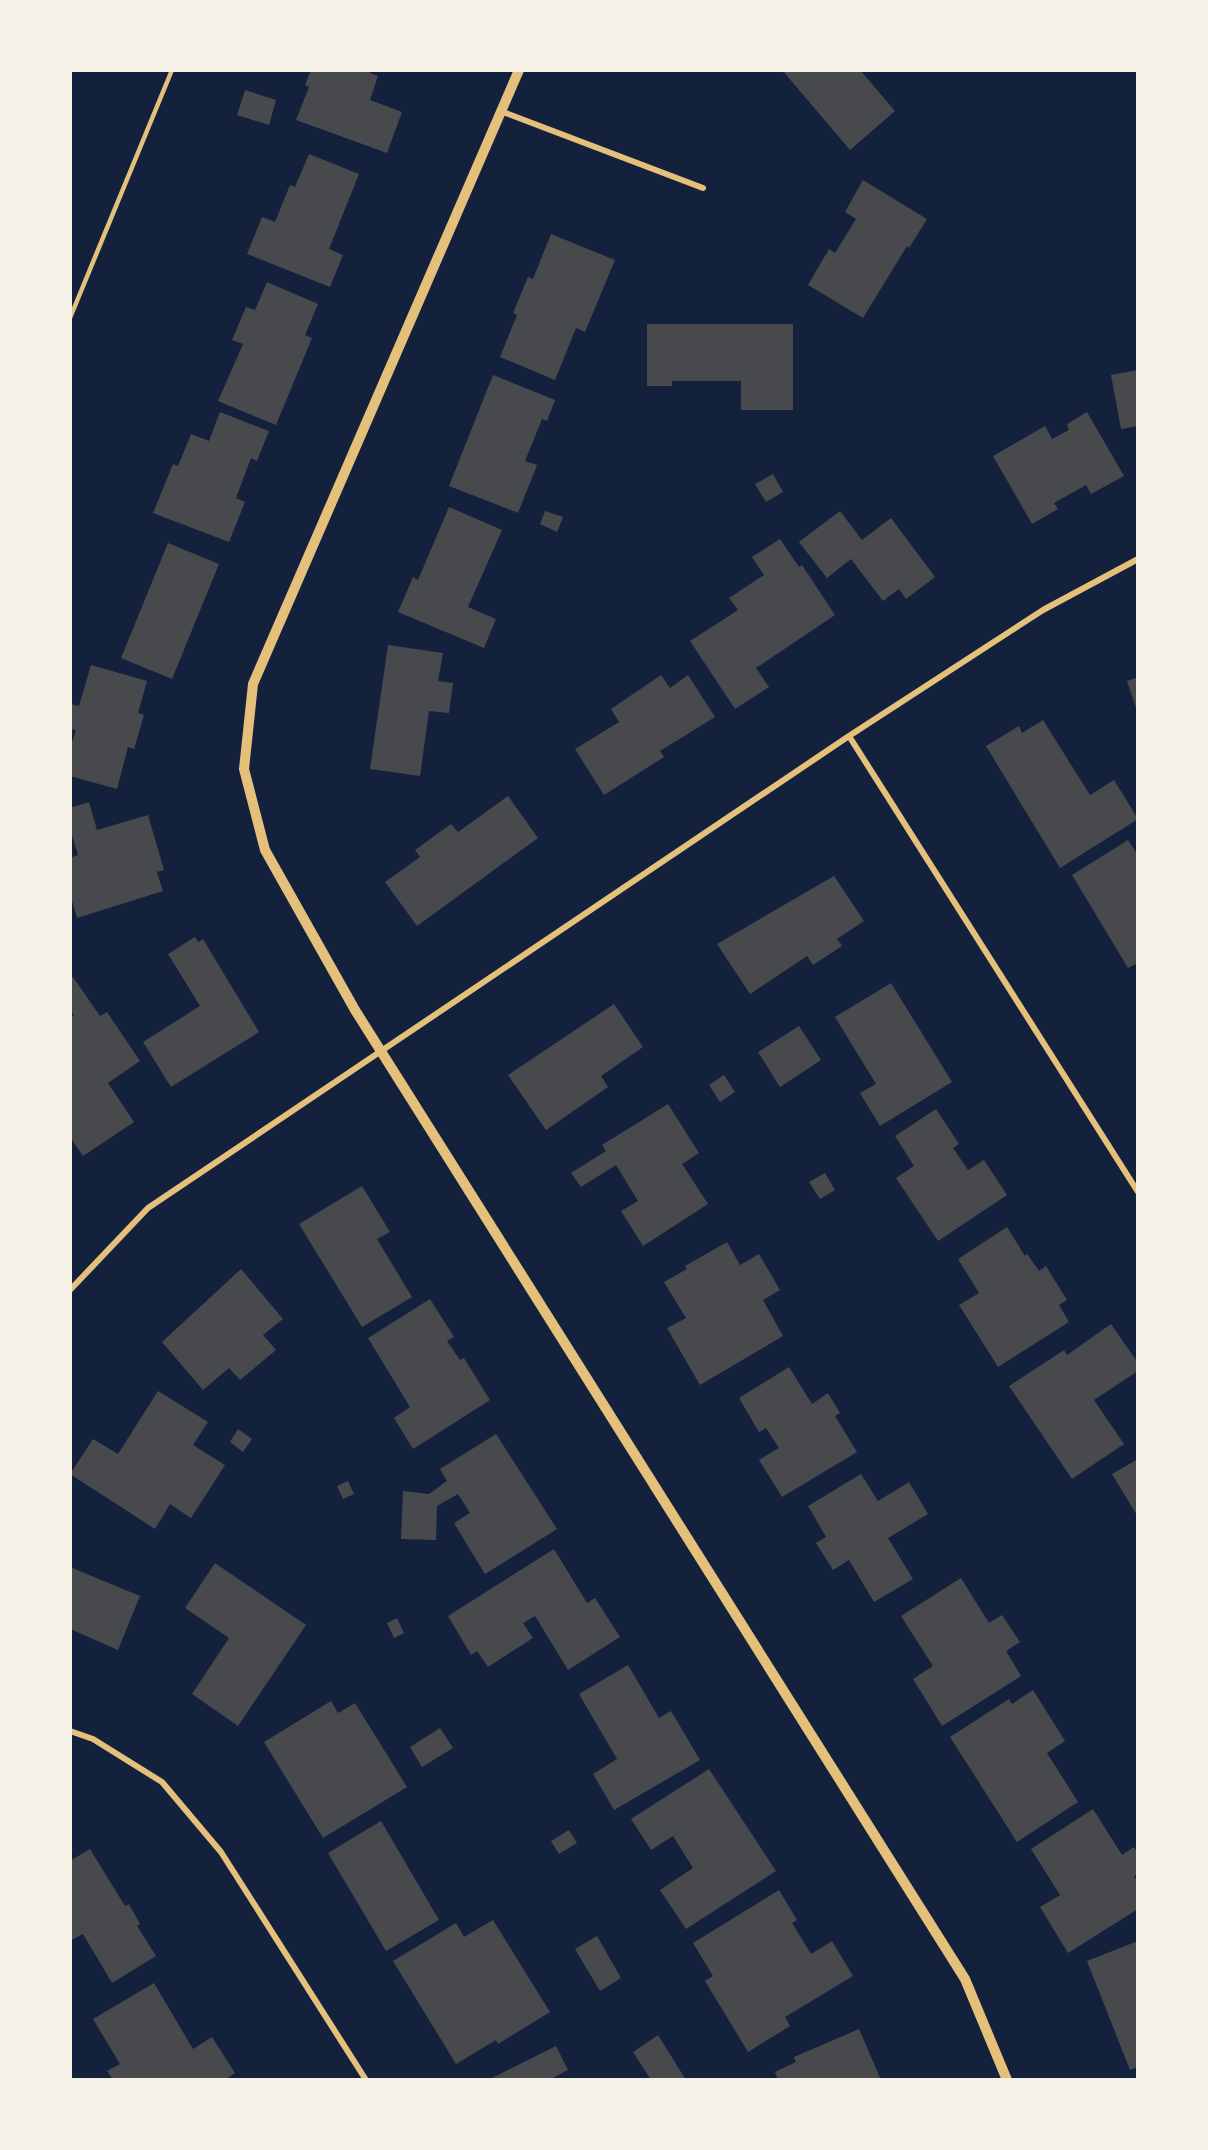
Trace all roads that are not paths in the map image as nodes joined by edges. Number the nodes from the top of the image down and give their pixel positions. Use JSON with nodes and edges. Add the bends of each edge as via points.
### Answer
{"nodes":[{"id":1,"x":172,"y":70,"type":"edge"},
{"id":2,"x":519,"y":70,"type":"edge"},
{"id":3,"x":503,"y":112,"type":"junction"},
{"id":4,"x":703,"y":188,"type":"dead end"},
{"id":5,"x":70,"y":318,"type":"edge"},
{"id":6,"x":1137,"y":559,"type":"edge"},
{"id":7,"x":849,"y":736,"type":"junction"},
{"id":8,"x":381,"y":1054,"type":"junction"},
{"id":9,"x":1137,"y":1192,"type":"edge"},
{"id":10,"x":70,"y":1290,"type":"edge"},
{"id":11,"x":70,"y":1731,"type":"edge"},
{"id":12,"x":366,"y":2079,"type":"edge"},
{"id":13,"x":1007,"y":2079,"type":"edge"}],
"edges":[{"from":1,"to":5,"type":"lane"},
{"from":2,"to":3,"type":"street"},
{"from":3,"to":4,"type":"street"},
{"from":3,"to":8,"type":"street","via":[[253,684],[244,769],[265,850]]},
{"from":6,"to":7,"type":"street","via":[[1043,610]]},
{"from":7,"to":8,"type":"street"},
{"from":7,"to":9,"type":"street"},
{"from":8,"to":10,"type":"street","via":[[148,1208]]},
{"from":8,"to":13,"type":"street","via":[[965,1979]]},
{"from":11,"to":12,"type":"street","via":[[93,1739],[162,1782],[220,1852]]}]}
